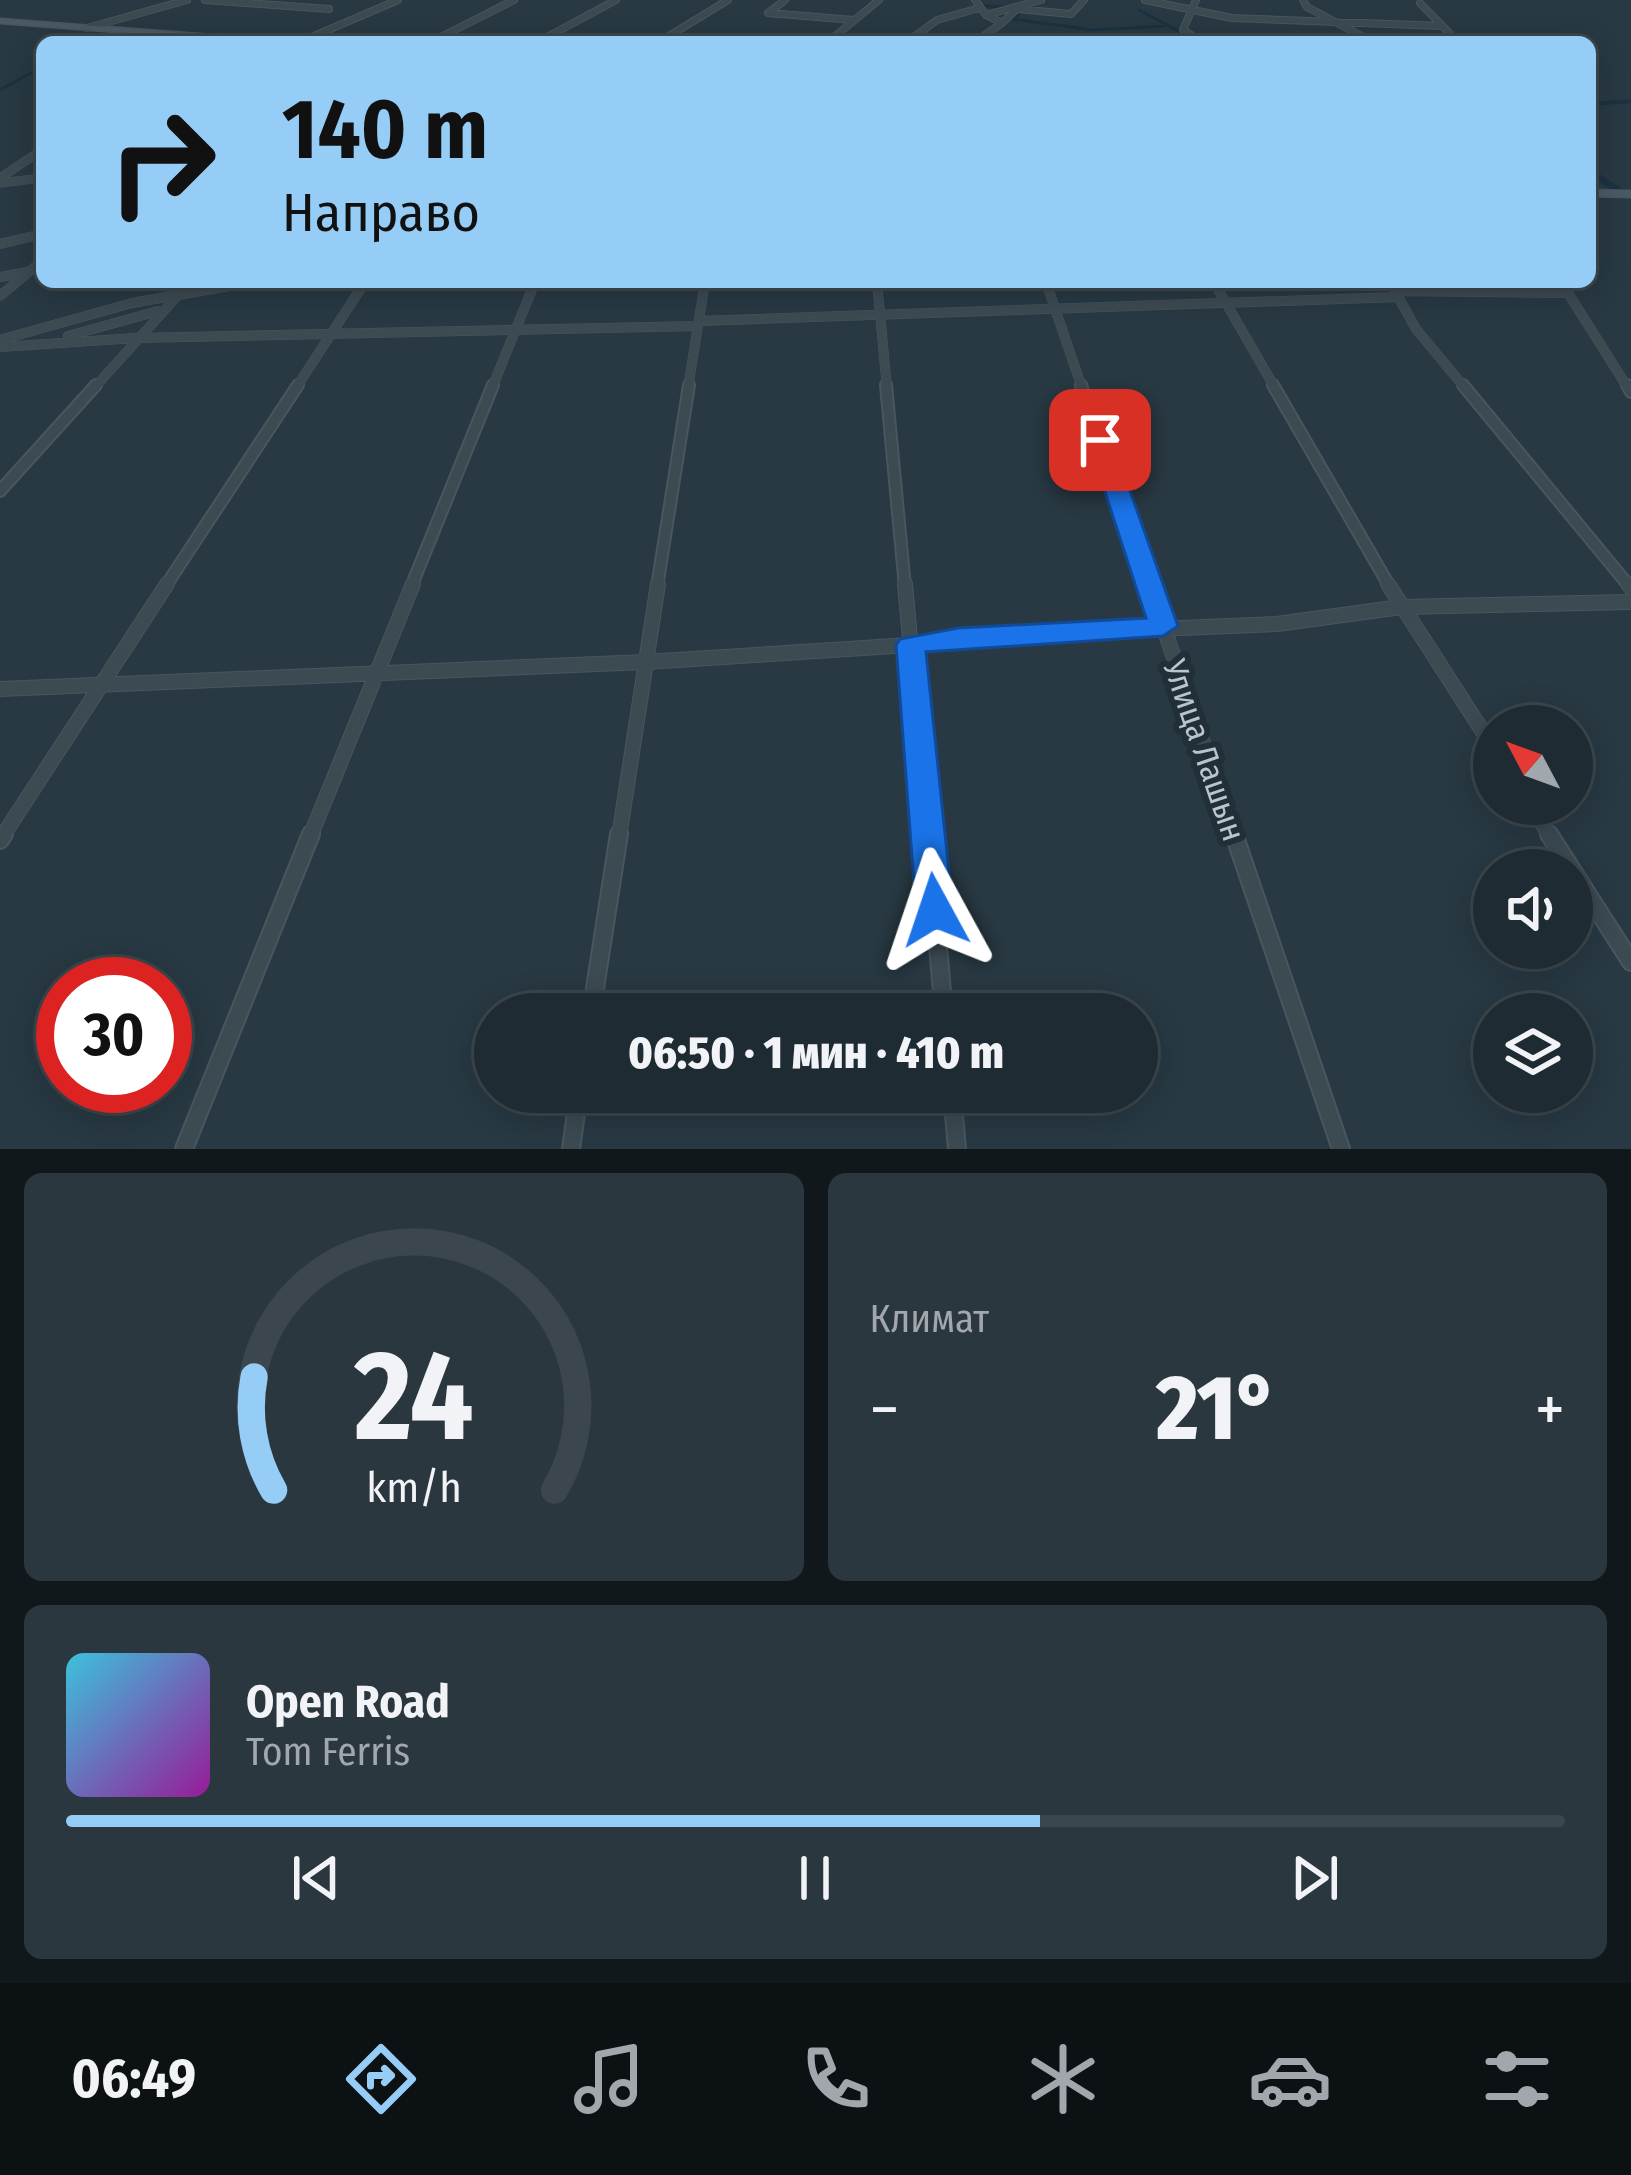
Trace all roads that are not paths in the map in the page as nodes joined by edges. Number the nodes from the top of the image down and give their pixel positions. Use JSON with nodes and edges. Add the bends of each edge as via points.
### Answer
{"nodes":[{"id":1,"x":187,"y":0,"type":"edge"},
{"id":2,"x":205,"y":0,"type":"edge"},
{"id":3,"x":398,"y":0,"type":"edge"},
{"id":4,"x":514,"y":0,"type":"edge"},
{"id":5,"x":616,"y":0,"type":"edge"},
{"id":6,"x":728,"y":0,"type":"edge"},
{"id":7,"x":785,"y":0,"type":"edge"},
{"id":8,"x":879,"y":0,"type":"edge"},
{"id":9,"x":1041,"y":0,"type":"edge"},
{"id":10,"x":1084,"y":0,"type":"edge"},
{"id":11,"x":1145,"y":0,"type":"edge"},
{"id":12,"x":1196,"y":0,"type":"edge"},
{"id":13,"x":1304,"y":0,"type":"edge"},
{"id":14,"x":1420,"y":3,"type":"dead end"},
{"id":15,"x":977,"y":4,"type":"edge"},
{"id":16,"x":329,"y":9,"type":"dead end"},
{"id":17,"x":1190,"y":11,"type":"junction"},
{"id":18,"x":986,"y":15,"type":"junction"},
{"id":19,"x":854,"y":20,"type":"junction"},
{"id":20,"x":0,"y":21,"type":"edge"},
{"id":21,"x":1334,"y":21,"type":"junction"},
{"id":22,"x":1002,"y":23,"type":"junction"},
{"id":23,"x":1442,"y":26,"type":"junction"},
{"id":24,"x":87,"y":28,"type":"junction"},
{"id":25,"x":202,"y":36,"type":"edge"},
{"id":26,"x":314,"y":36,"type":"edge"},
{"id":27,"x":443,"y":36,"type":"edge"},
{"id":28,"x":549,"y":36,"type":"edge"},
{"id":29,"x":669,"y":36,"type":"edge"},
{"id":30,"x":835,"y":36,"type":"edge"},
{"id":31,"x":915,"y":36,"type":"edge"},
{"id":32,"x":984,"y":36,"type":"edge"},
{"id":33,"x":1188,"y":36,"type":"edge"},
{"id":34,"x":1362,"y":36,"type":"edge"},
{"id":35,"x":1452,"y":36,"type":"edge"},
{"id":36,"x":36,"y":154,"type":"edge"},
{"id":37,"x":36,"y":178,"type":"edge"},
{"id":38,"x":0,"y":181,"type":"edge"},
{"id":39,"x":1596,"y":193,"type":"edge"},
{"id":40,"x":1631,"y":194,"type":"edge"},
{"id":41,"x":36,"y":236,"type":"edge"},
{"id":42,"x":0,"y":244,"type":"edge"},
{"id":43,"x":36,"y":266,"type":"edge"},
{"id":44,"x":30,"y":272,"type":"junction"},
{"id":45,"x":0,"y":277,"type":"edge"},
{"id":46,"x":184,"y":288,"type":"edge"},
{"id":47,"x":221,"y":288,"type":"edge"},
{"id":48,"x":361,"y":288,"type":"edge"},
{"id":49,"x":533,"y":288,"type":"edge"},
{"id":50,"x":704,"y":288,"type":"edge"},
{"id":51,"x":878,"y":288,"type":"edge"},
{"id":52,"x":1048,"y":288,"type":"edge"},
{"id":53,"x":1217,"y":288,"type":"edge"},
{"id":54,"x":1394,"y":290,"type":"edge"},
{"id":55,"x":0,"y":296,"type":"edge"},
{"id":56,"x":176,"y":297,"type":"junction"},
{"id":57,"x":1226,"y":304,"type":"junction"},
{"id":58,"x":164,"y":309,"type":"junction"},
{"id":59,"x":1056,"y":311,"type":"junction"},
{"id":60,"x":880,"y":316,"type":"junction"},
{"id":61,"x":698,"y":323,"type":"junction"},
{"id":62,"x":517,"y":330,"type":"junction"},
{"id":63,"x":331,"y":334,"type":"junction"},
{"id":64,"x":136,"y":338,"type":"junction"},
{"id":65,"x":0,"y":344,"type":"edge"},
{"id":66,"x":32,"y":345,"type":"junction"},
{"id":67,"x":1631,"y":392,"type":"edge"},
{"id":68,"x":0,"y":491,"type":"edge"},
{"id":69,"x":1631,"y":588,"type":"edge"},
{"id":70,"x":1631,"y":602,"type":"edge"},
{"id":71,"x":1401,"y":607,"type":"junction"},
{"id":72,"x":1163,"y":626,"type":"junction"},
{"id":73,"x":910,"y":645,"type":"junction"},
{"id":74,"x":646,"y":662,"type":"junction"},
{"id":75,"x":376,"y":675,"type":"junction"},
{"id":76,"x":101,"y":685,"type":"junction"},
{"id":77,"x":0,"y":689,"type":"edge"},
{"id":78,"x":1473,"y":717,"type":"edge"},
{"id":79,"x":0,"y":840,"type":"edge"},
{"id":80,"x":1593,"y":903,"type":"edge"},
{"id":81,"x":1631,"y":962,"type":"edge"},
{"id":82,"x":595,"y":993,"type":"edge"},
{"id":83,"x":942,"y":993,"type":"edge"},
{"id":84,"x":576,"y":1113,"type":"edge"},
{"id":85,"x":954,"y":1113,"type":"edge"},
{"id":86,"x":184,"y":1149,"type":"edge"},
{"id":87,"x":571,"y":1149,"type":"edge"},
{"id":88,"x":957,"y":1149,"type":"edge"},
{"id":89,"x":1341,"y":1149,"type":"edge"}],
"edges":[{"from":1,"to":24,"type":"street"},
{"from":2,"to":16,"type":"street"},
{"from":3,"to":26,"type":"street"},
{"from":4,"to":27,"type":"street"},
{"from":5,"to":28,"type":"street"},
{"from":6,"to":29,"type":"street"},
{"from":7,"to":19,"type":"street","via":[[768,13]]},
{"from":8,"to":19,"type":"street"},
{"from":9,"to":18,"type":"street"},
{"from":10,"to":22,"type":"street","via":[[1071,14],[1017,9]]},
{"from":11,"to":17,"type":"street"},
{"from":12,"to":17,"type":"street"},
{"from":13,"to":21,"type":"street"},
{"from":14,"to":23,"type":"street"},
{"from":15,"to":18,"type":"street"},
{"from":15,"to":31,"type":"street"},
{"from":17,"to":21,"type":"street"},
{"from":17,"to":33,"type":"street"},
{"from":18,"to":22,"type":"street"},
{"from":19,"to":30,"type":"street"},
{"from":20,"to":24,"type":"main road"},
{"from":21,"to":23,"type":"street"},
{"from":21,"to":34,"type":"street"},
{"from":22,"to":32,"type":"street"},
{"from":23,"to":35,"type":"street"},
{"from":24,"to":25,"type":"main road"},
{"from":36,"to":38,"type":"street"},
{"from":37,"to":38,"type":"street"},
{"from":39,"to":40,"type":"main road"},
{"from":41,"to":42,"type":"street"},
{"from":43,"to":44,"type":"street"},
{"from":44,"to":45,"type":"street"},
{"from":44,"to":55,"type":"street"},
{"from":46,"to":56,"type":"street"},
{"from":47,"to":56,"type":"street"},
{"from":48,"to":63,"type":"street"},
{"from":49,"to":62,"type":"street"},
{"from":50,"to":61,"type":"street"},
{"from":51,"to":60,"type":"street"},
{"from":52,"to":59,"type":"street","name":"Улица Лашын"},
{"from":53,"to":57,"type":"street"},
{"from":54,"to":57,"type":"street"},
{"from":54,"to":67,"type":"street","via":[[1568,293]]},
{"from":54,"to":69,"type":"street","via":[[1416,329]]},
{"from":56,"to":58,"type":"street"},
{"from":56,"to":65,"type":"street"},
{"from":57,"to":59,"type":"street"},
{"from":57,"to":71,"type":"street"},
{"from":58,"to":64,"type":"street"},
{"from":58,"to":66,"type":"street"},
{"from":59,"to":60,"type":"street"},
{"from":59,"to":72,"type":"street","name":"Улица Лашын"},
{"from":60,"to":61,"type":"street"},
{"from":60,"to":73,"type":"street"},
{"from":61,"to":62,"type":"street"},
{"from":61,"to":74,"type":"street"},
{"from":62,"to":63,"type":"street"},
{"from":62,"to":75,"type":"street"},
{"from":63,"to":64,"type":"street"},
{"from":63,"to":76,"type":"street"},
{"from":64,"to":66,"type":"street"},
{"from":64,"to":68,"type":"street"},
{"from":65,"to":66,"type":"street"},
{"from":70,"to":71,"type":"street"},
{"from":71,"to":72,"type":"street","via":[[1277,624]]},
{"from":71,"to":78,"type":"street"},
{"from":72,"to":73,"type":"street"},
{"from":72,"to":89,"type":"street","name":"Улица Лашын"},
{"from":73,"to":74,"type":"street"},
{"from":73,"to":83,"type":"street"},
{"from":74,"to":75,"type":"street"},
{"from":74,"to":82,"type":"street"},
{"from":75,"to":76,"type":"street"},
{"from":75,"to":86,"type":"street"},
{"from":76,"to":77,"type":"street"},
{"from":76,"to":79,"type":"street"},
{"from":80,"to":81,"type":"street"},
{"from":84,"to":87,"type":"street"},
{"from":85,"to":88,"type":"street"}]}
